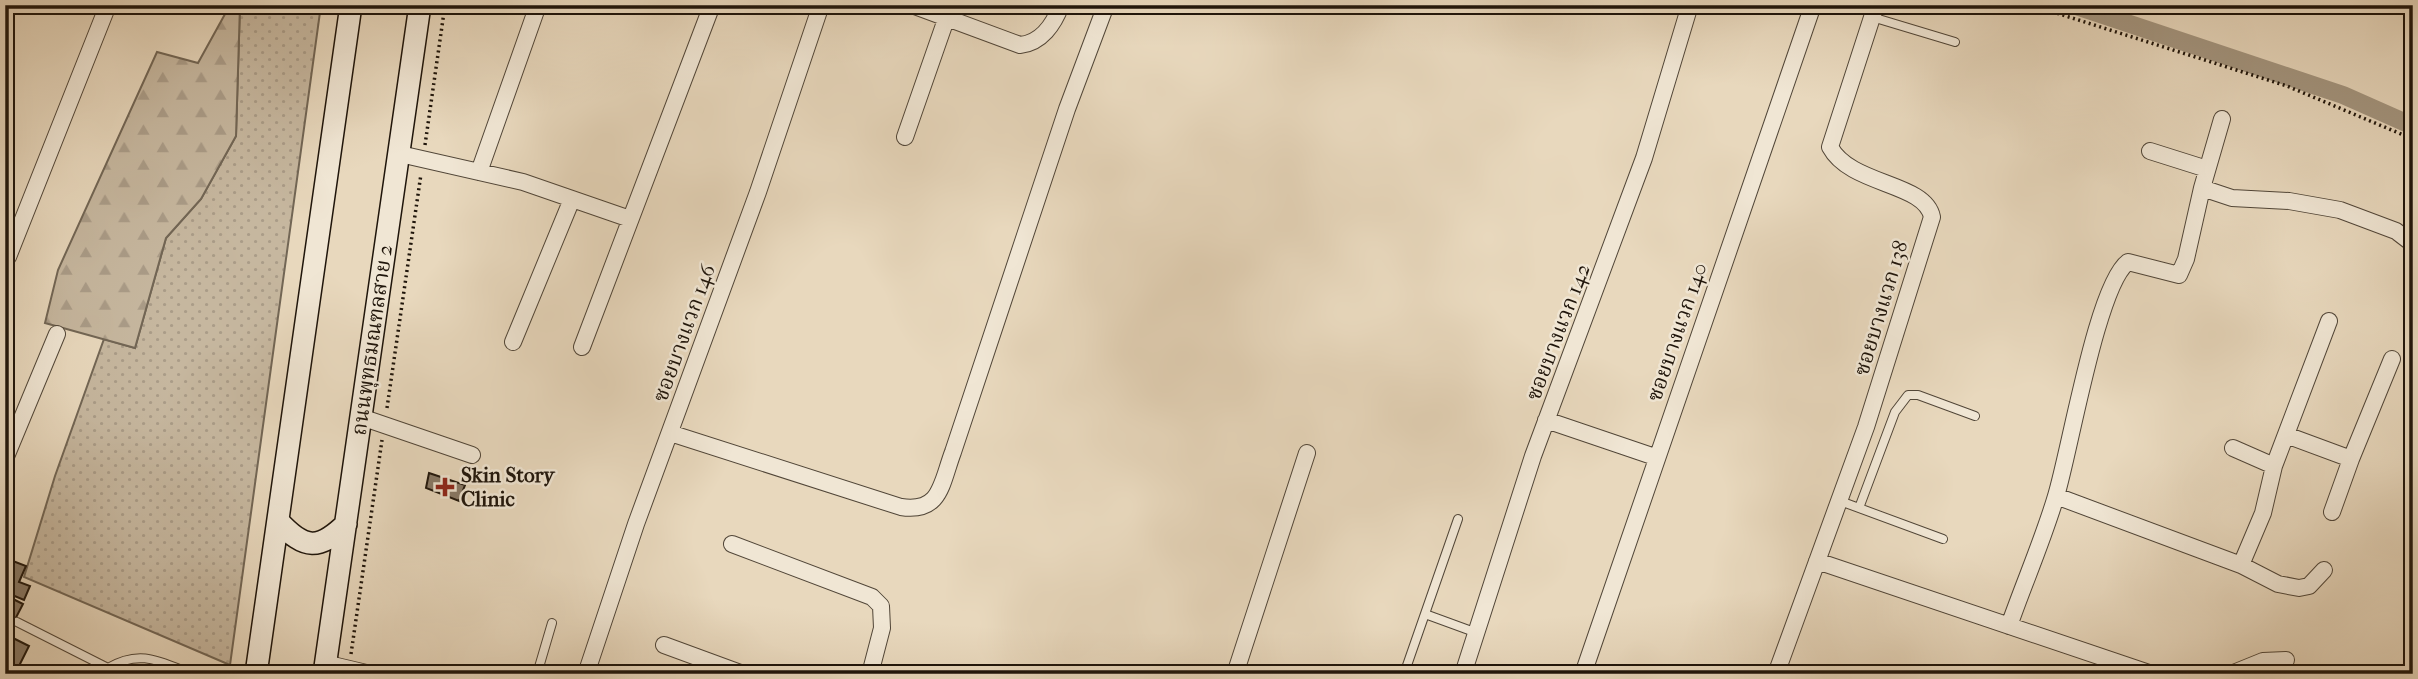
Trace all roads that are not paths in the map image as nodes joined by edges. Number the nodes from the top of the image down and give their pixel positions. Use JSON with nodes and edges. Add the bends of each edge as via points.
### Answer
{"nodes":[{"id":1,"x":108,"y":5,"type":"edge"},
{"id":2,"x":351,"y":5,"type":"edge"},
{"id":3,"x":420,"y":5,"type":"edge"},
{"id":4,"x":538,"y":5,"type":"edge"},
{"id":5,"x":712,"y":5,"type":"edge"},
{"id":6,"x":821,"y":5,"type":"edge"},
{"id":7,"x":912,"y":5,"type":"edge"},
{"id":8,"x":1060,"y":5,"type":"edge"},
{"id":9,"x":1106,"y":5,"type":"edge"},
{"id":10,"x":1690,"y":5,"type":"edge"},
{"id":11,"x":1813,"y":5,"type":"edge"},
{"id":12,"x":1875,"y":11,"type":"edge"},
{"id":13,"x":949,"y":12,"type":"edge"},
{"id":14,"x":1955,"y":41,"type":"dead end"},
{"id":15,"x":2222,"y":119,"type":"dead end"},
{"id":16,"x":905,"y":137,"type":"dead end"},
{"id":17,"x":2150,"y":150,"type":"dead end"},
{"id":18,"x":400,"y":154,"type":"junction"},
{"id":19,"x":2207,"y":169,"type":"junction"},
{"id":20,"x":479,"y":172,"type":"junction"},
{"id":21,"x":2202,"y":188,"type":"junction"},
{"id":22,"x":572,"y":199,"type":"junction"},
{"id":23,"x":630,"y":219,"type":"junction"},
{"id":24,"x":2413,"y":244,"type":"edge"},
{"id":25,"x":8,"y":257,"type":"dead end"},
{"id":26,"x":2329,"y":321,"type":"dead end"},
{"id":27,"x":57,"y":334,"type":"dead end"},
{"id":28,"x":513,"y":342,"type":"dead end"},
{"id":29,"x":582,"y":347,"type":"dead end"},
{"id":30,"x":2392,"y":359,"type":"dead end"},
{"id":31,"x":1975,"y":416,"type":"dead end"},
{"id":32,"x":361,"y":418,"type":"junction"},
{"id":33,"x":1546,"y":420,"type":"junction"},
{"id":34,"x":670,"y":433,"type":"junction"},
{"id":35,"x":2286,"y":435,"type":"junction"},
{"id":36,"x":2234,"y":448,"type":"dead end"},
{"id":37,"x":1307,"y":453,"type":"dead end"},
{"id":38,"x":472,"y":455,"type":"dead end"},
{"id":39,"x":1655,"y":457,"type":"junction"},
{"id":40,"x":5,"y":459,"type":"edge"},
{"id":41,"x":2351,"y":459,"type":"junction"},
{"id":42,"x":2274,"y":466,"type":"junction"},
{"id":43,"x":2056,"y":496,"type":"junction"},
{"id":44,"x":1840,"y":501,"type":"junction"},
{"id":45,"x":1859,"y":508,"type":"junction"},
{"id":46,"x":2332,"y":512,"type":"dead end"},
{"id":47,"x":1458,"y":519,"type":"dead end"},
{"id":48,"x":279,"y":522,"type":"junction"},
{"id":49,"x":346,"y":524,"type":"junction"},
{"id":50,"x":1943,"y":539,"type":"dead end"},
{"id":51,"x":732,"y":544,"type":"dead end"},
{"id":52,"x":1817,"y":561,"type":"junction"},
{"id":53,"x":2241,"y":565,"type":"junction"},
{"id":54,"x":2324,"y":570,"type":"dead end"},
{"id":55,"x":1425,"y":614,"type":"junction"},
{"id":56,"x":17,"y":622,"type":"dead end"},
{"id":57,"x":552,"y":623,"type":"dead end"},
{"id":58,"x":2008,"y":626,"type":"junction"},
{"id":59,"x":1477,"y":633,"type":"junction"},
{"id":60,"x":664,"y":645,"type":"dead end"},
{"id":61,"x":2286,"y":660,"type":"dead end"},
{"id":62,"x":325,"y":667,"type":"edge"},
{"id":63,"x":108,"y":671,"type":"edge"},
{"id":64,"x":192,"y":674,"type":"edge"},
{"id":65,"x":256,"y":674,"type":"edge"},
{"id":66,"x":388,"y":674,"type":"edge"},
{"id":67,"x":537,"y":674,"type":"edge"},
{"id":68,"x":586,"y":674,"type":"edge"},
{"id":69,"x":743,"y":674,"type":"edge"},
{"id":70,"x":870,"y":674,"type":"edge"},
{"id":71,"x":1235,"y":674,"type":"edge"},
{"id":72,"x":1404,"y":674,"type":"edge"},
{"id":73,"x":1463,"y":674,"type":"edge"},
{"id":74,"x":1584,"y":674,"type":"edge"},
{"id":75,"x":1776,"y":674,"type":"edge"},
{"id":76,"x":2152,"y":674,"type":"edge"},
{"id":77,"x":2231,"y":674,"type":"edge"}],
"edges":[{"from":1,"to":25,"type":"street"},
{"from":2,"to":48,"type":"main road"},
{"from":3,"to":18,"type":"main road","name":"ถนนพุทธมณฑลสาย 2"},
{"from":4,"to":20,"type":"street"},
{"from":5,"to":23,"type":"street"},
{"from":6,"to":34,"type":"street","name":"ซอยบางแวก 146"},
{"from":7,"to":13,"type":"street"},
{"from":8,"to":13,"type":"street","via":[[1055,21],[1027,44],[1009,43]]},
{"from":9,"to":34,"type":"street","via":[[953,452],[928,507],[901,507]]},
{"from":10,"to":33,"type":"street","name":"ซอยบางแวก 142","via":[[1644,158]]},
{"from":11,"to":39,"type":"street","name":"ซอยบางแวก 140"},
{"from":12,"to":14,"type":"lane"},
{"from":12,"to":44,"type":"street","name":"ซอยบางแวก 138","via":[[1830,147],[1838,161],[1851,170],[1915,195],[1930,208],[1932,217]]},
{"from":13,"to":16,"type":"street"},
{"from":15,"to":19,"type":"street"},
{"from":17,"to":19,"type":"street"},
{"from":18,"to":20,"type":"street"},
{"from":18,"to":32,"type":"main road","name":"ถนนพุทธมณฑลสาย 2"},
{"from":19,"to":21,"type":"street"},
{"from":20,"to":22,"type":"street"},
{"from":21,"to":24,"type":"street","via":[[2232,198],[2340,210],[2396,231]]},
{"from":21,"to":43,"type":"street","via":[[2179,275],[2128,262],[2118,274],[2099,322]]},
{"from":22,"to":23,"type":"street"},
{"from":22,"to":28,"type":"street"},
{"from":23,"to":29,"type":"street"},
{"from":26,"to":35,"type":"street"},
{"from":27,"to":40,"type":"street"},
{"from":30,"to":41,"type":"street"},
{"from":31,"to":45,"type":"lane","via":[[1918,395],[1908,396],[1895,412]]},
{"from":32,"to":38,"type":"street"},
{"from":32,"to":49,"type":"main road","name":"ถนนพุทธมณฑลสาย 2"},
{"from":33,"to":39,"type":"street"},
{"from":33,"to":59,"type":"street","name":"ซอยบางแวก 142"},
{"from":34,"to":68,"type":"street","name":"ซอยบางแวก 146"},
{"from":35,"to":41,"type":"street"},
{"from":35,"to":42,"type":"street"},
{"from":36,"to":42,"type":"street"},
{"from":37,"to":71,"type":"street"},
{"from":39,"to":74,"type":"street","name":"ซอยบางแวก 140"},
{"from":41,"to":46,"type":"street"},
{"from":42,"to":53,"type":"street","via":[[2263,513]]},
{"from":43,"to":53,"type":"street"},
{"from":43,"to":58,"type":"street"},
{"from":44,"to":45,"type":"lane"},
{"from":44,"to":52,"type":"street","name":"ซอยบางแวก 138"},
{"from":45,"to":50,"type":"lane"},
{"from":47,"to":55,"type":"lane"},
{"from":48,"to":49,"type":"main road","via":[[292,536],[312,544],[327,540]]},
{"from":48,"to":65,"type":"main road"},
{"from":49,"to":62,"type":"main road","name":"ถนนพุทธมณฑลสาย 2"},
{"from":51,"to":70,"type":"street","via":[[872,597],[881,606],[882,628]]},
{"from":52,"to":58,"type":"street"},
{"from":52,"to":75,"type":"street","name":"ซอยบางแวก 138"},
{"from":53,"to":54,"type":"street","via":[[2278,584],[2298,588],[2315,582]]},
{"from":55,"to":59,"type":"lane"},
{"from":55,"to":72,"type":"lane"},
{"from":56,"to":63,"type":"lane"},
{"from":57,"to":67,"type":"lane"},
{"from":58,"to":76,"type":"street"},
{"from":59,"to":73,"type":"street","name":"ซอยบางแวก 142"},
{"from":60,"to":69,"type":"street"},
{"from":61,"to":77,"type":"street","via":[[2263,661]]},
{"from":62,"to":66,"type":"lane","via":[[349,664]]},
{"from":63,"to":64,"type":"lane","via":[[127,657],[144,657]]}]}
